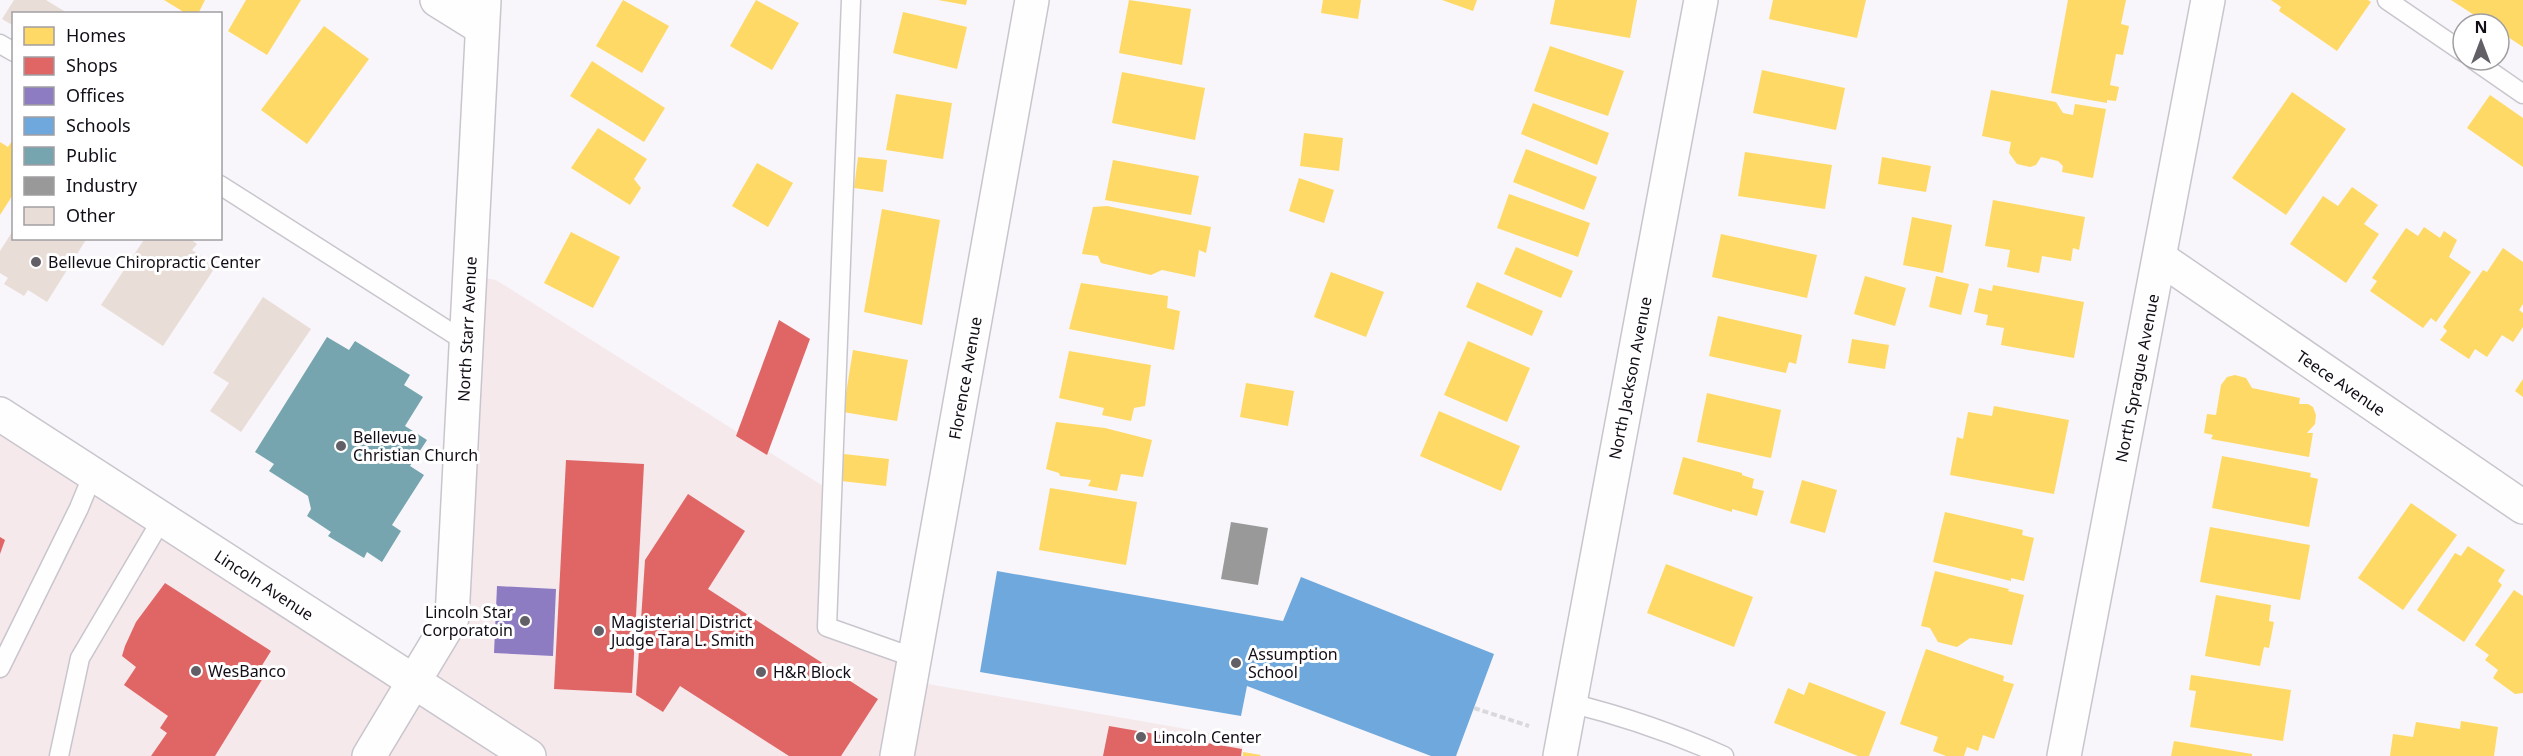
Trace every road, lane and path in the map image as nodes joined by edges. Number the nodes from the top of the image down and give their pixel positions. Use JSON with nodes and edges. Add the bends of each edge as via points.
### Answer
{"nodes":[{"id":1,"x":437,"y":0,"type":"edge"},
{"id":2,"x":851,"y":0,"type":"edge"},
{"id":3,"x":1032,"y":0,"type":"edge"},
{"id":4,"x":1701,"y":0,"type":"edge"},
{"id":5,"x":2208,"y":0,"type":"edge"},
{"id":6,"x":2387,"y":0,"type":"edge"},
{"id":7,"x":483,"y":14,"type":"edge"},
{"id":8,"x":2451,"y":44,"type":"edge"},
{"id":9,"x":2491,"y":72,"type":"edge"},
{"id":10,"x":2523,"y":94,"type":"edge"},
{"id":11,"x":222,"y":186,"type":"edge"},
{"id":12,"x":2160,"y":258,"type":"junction"},
{"id":13,"x":466,"y":342,"type":"junction"},
{"id":14,"x":0,"y":414,"type":"edge"},
{"id":15,"x":93,"y":474,"type":"junction"},
{"id":16,"x":2523,"y":507,"type":"edge"},
{"id":17,"x":162,"y":519,"type":"junction"},
{"id":18,"x":915,"y":658,"type":"junction"},
{"id":19,"x":0,"y":668,"type":"edge"},
{"id":20,"x":414,"y":683,"type":"junction"},
{"id":21,"x":1570,"y":702,"type":"junction"},
{"id":22,"x":1474,"y":708,"type":"dead end"},
{"id":23,"x":1499,"y":716,"type":"dead end"},
{"id":24,"x":59,"y":756,"type":"edge"},
{"id":25,"x":369,"y":756,"type":"edge"},
{"id":26,"x":529,"y":756,"type":"edge"},
{"id":27,"x":897,"y":756,"type":"edge"},
{"id":28,"x":1560,"y":756,"type":"edge"},
{"id":29,"x":1724,"y":756,"type":"edge"},
{"id":30,"x":2064,"y":756,"type":"edge"}],
"edges":[{"from":1,"to":7,"type":"street"},
{"from":2,"to":18,"type":"lane","via":[[827,627]]},
{"from":3,"to":18,"type":"street","name":"Florence Avenue"},
{"from":4,"to":21,"type":"street","name":"North Jackson Avenue"},
{"from":5,"to":12,"type":"street","name":"North Sprague Avenue"},
{"from":6,"to":8,"type":"lane"},
{"from":7,"to":13,"type":"street","name":"North Starr Avenue"},
{"from":9,"to":10,"type":"lane"},
{"from":11,"to":13,"type":"lane"},
{"from":12,"to":16,"type":"street","name":"Teece Avenue"},
{"from":12,"to":30,"type":"street","name":"North Sprague Avenue"},
{"from":13,"to":20,"type":"street","name":"North Starr Avenue","via":[[452,618]]},
{"from":14,"to":15,"type":"street","name":"Lincoln Avenue"},
{"from":15,"to":17,"type":"street","name":"Lincoln Avenue"},
{"from":15,"to":19,"type":"lane"},
{"from":17,"to":20,"type":"street","name":"Lincoln Avenue"},
{"from":17,"to":24,"type":"lane","via":[[80,658]]},
{"from":18,"to":27,"type":"street","name":"Florence Avenue"},
{"from":20,"to":25,"type":"street","name":"North Starr Avenue"},
{"from":20,"to":26,"type":"street","name":"Lincoln Avenue"},
{"from":21,"to":28,"type":"street","name":"North Jackson Avenue"},
{"from":21,"to":29,"type":"lane","via":[[1674,734]]},
{"from":22,"to":23,"type":"path"}]}
